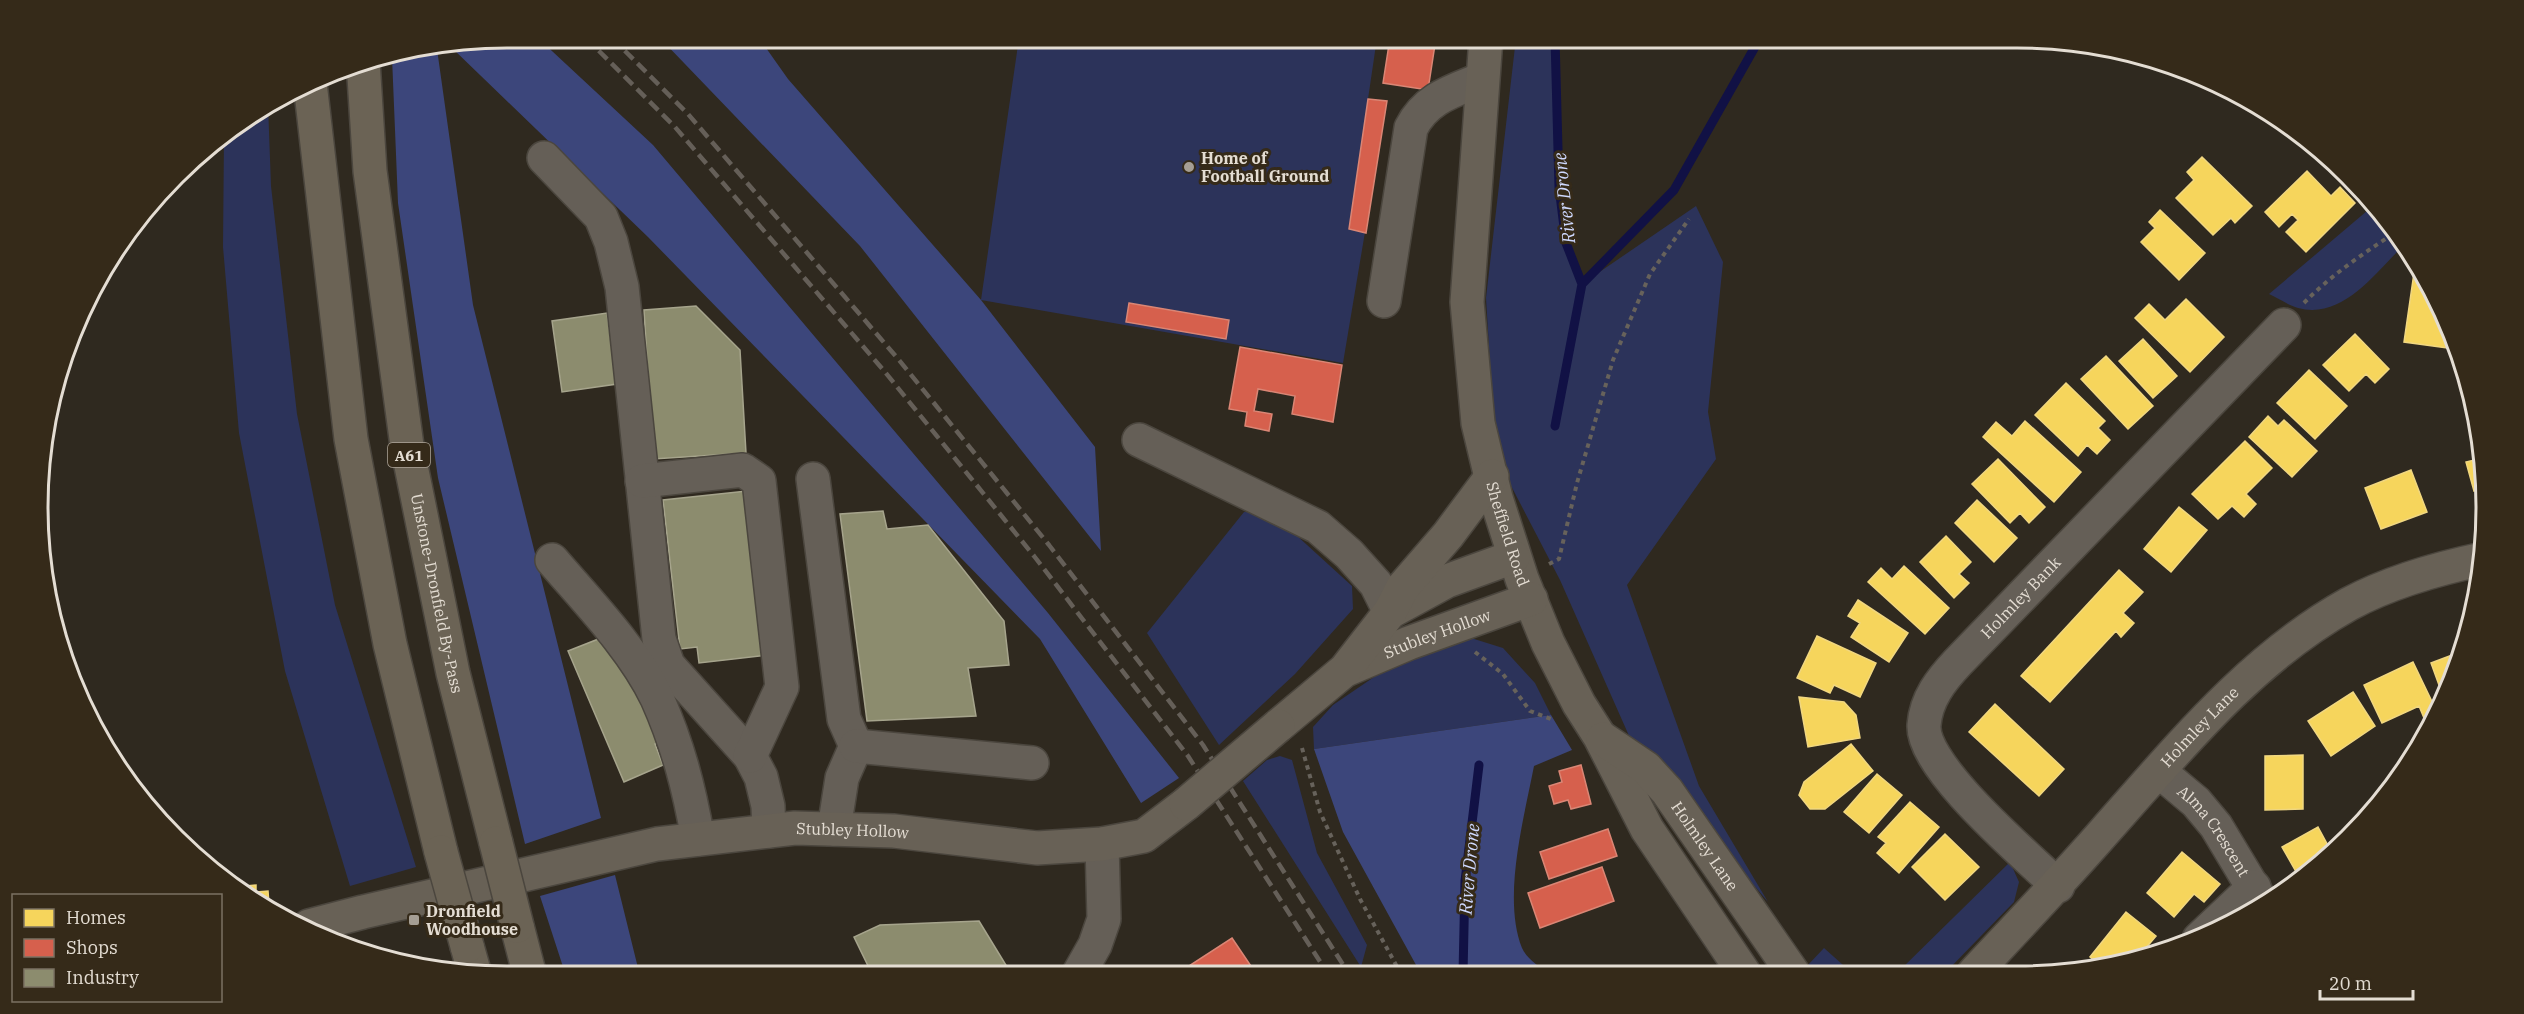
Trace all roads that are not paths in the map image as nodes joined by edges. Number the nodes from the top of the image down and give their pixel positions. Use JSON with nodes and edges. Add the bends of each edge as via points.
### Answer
{"nodes":[{"id":1,"x":1485,"y":48,"type":"edge"},
{"id":2,"x":364,"y":71,"type":"edge"},
{"id":3,"x":1482,"y":79,"type":"junction"},
{"id":4,"x":311,"y":92,"type":"edge"},
{"id":5,"x":543,"y":158,"type":"dead end"},
{"id":6,"x":1384,"y":301,"type":"dead end"},
{"id":7,"x":2284,"y":325,"type":"road end"},
{"id":8,"x":1139,"y":440,"type":"dead end"},
{"id":9,"x":1492,"y":476,"type":"junction"},
{"id":10,"x":813,"y":479,"type":"dead end"},
{"id":11,"x":642,"y":481,"type":"junction"},
{"id":12,"x":552,"y":560,"type":"dead end"},
{"id":13,"x":2473,"y":561,"type":"edge"},
{"id":14,"x":1522,"y":578,"type":"junction"},
{"id":15,"x":1390,"y":612,"type":"junction"},
{"id":16,"x":1345,"y":670,"type":"junction"},
{"id":17,"x":1600,"y":737,"type":"junction"},
{"id":18,"x":856,"y":746,"type":"junction"},
{"id":19,"x":750,"y":756,"type":"junction"},
{"id":20,"x":1032,"y":763,"type":"dead end"},
{"id":21,"x":2159,"y":771,"type":"junction"},
{"id":22,"x":834,"y":829,"type":"junction"},
{"id":23,"x":769,"y":831,"type":"junction"},
{"id":24,"x":698,"y":839,"type":"junction"},
{"id":25,"x":1102,"y":844,"type":"junction"},
{"id":26,"x":2058,"y":885,"type":"junction"},
{"id":27,"x":2257,"y":894,"type":"edge"},
{"id":28,"x":2236,"y":911,"type":"edge"},
{"id":29,"x":317,"y":925,"type":"edge"},
{"id":30,"x":471,"y":959,"type":"edge"},
{"id":31,"x":527,"y":966,"type":"edge"},
{"id":32,"x":1083,"y":966,"type":"edge"},
{"id":33,"x":1739,"y":966,"type":"edge"},
{"id":34,"x":1788,"y":966,"type":"edge"},
{"id":35,"x":1981,"y":966,"type":"edge"}],
"edges":[{"from":1,"to":3,"type":"main road","name":"Sheffield Road"},
{"from":2,"to":31,"type":"highway","name":"Unstone-Dronfield By-Pass","number":"A61","bridge":true,"via":[[370,171],[407,446],[453,673]]},
{"from":3,"to":6,"type":"street","via":[[1439,97],[1419,112],[1411,128]]},
{"from":3,"to":9,"type":"main road","name":"Sheffield Road","via":[[1467,302],[1473,393]]},
{"from":4,"to":30,"type":"highway","bridge":true,"via":[[351,439],[390,644]]},
{"from":5,"to":11,"type":"street","via":[[601,217],[611,242],[622,287]]},
{"from":7,"to":26,"type":"street","name":"Holmley Bank","via":[[1958,662],[1938,684],[1927,708],[1924,727],[1929,751],[1951,782]]},
{"from":8,"to":15,"type":"street","via":[[1318,527],[1376,584]]},
{"from":9,"to":14,"type":"main road","name":"Sheffield Road"},
{"from":9,"to":15,"type":"main road","name":"Stubley Hollow","via":[[1403,587]]},
{"from":10,"to":18,"type":"street","via":[[844,719]]},
{"from":11,"to":19,"type":"street","via":[[658,639],[668,665]]},
{"from":11,"to":19,"type":"street","via":[[743,470],[759,481],[782,687]]},
{"from":12,"to":24,"type":"street","via":[[622,643],[656,697],[683,765]]},
{"from":13,"to":21,"type":"main road","name":"Holmley Lane","via":[[2350,603],[2293,640],[2240,684]]},
{"from":14,"to":15,"type":"main road","name":"Stubley Hollow","via":[[1447,581]]},
{"from":14,"to":16,"type":"main road","name":"Stubley Hollow","via":[[1419,639]]},
{"from":14,"to":17,"type":"main road","name":"Sheffield Road","via":[[1556,658]]},
{"from":15,"to":16,"type":"main road","name":"Stubley Hollow"},
{"from":16,"to":25,"type":"main road","name":"Stubley Hollow","bridge":true,"via":[[1144,836]]},
{"from":17,"to":33,"type":"main road","name":"Sheffield Road","via":[[1647,829]]},
{"from":17,"to":34,"type":"main road","name":"Holmley Lane","via":[[1646,768],[1666,791]]},
{"from":18,"to":20,"type":"street"},
{"from":18,"to":22,"type":"street","via":[[842,778]]},
{"from":19,"to":23,"type":"street","via":[[761,777]]},
{"from":21,"to":26,"type":"main road","name":"Holmley Lane"},
{"from":21,"to":27,"type":"street","name":"Alma Crescent","via":[[2196,802],[2216,826]]},
{"from":22,"to":23,"type":"main road","name":"Stubley Hollow"},
{"from":22,"to":25,"type":"main road","name":"Stubley Hollow","via":[[894,831],[1037,848]]},
{"from":23,"to":24,"type":"main road","name":"Stubley Hollow"},
{"from":24,"to":29,"type":"main road","name":"Stubley Hollow","via":[[657,844],[532,872]]},
{"from":25,"to":32,"type":"street","via":[[1104,919]]},
{"from":26,"to":35,"type":"main road","name":"Holmley Lane"},
{"from":27,"to":28,"type":"street"}]}
